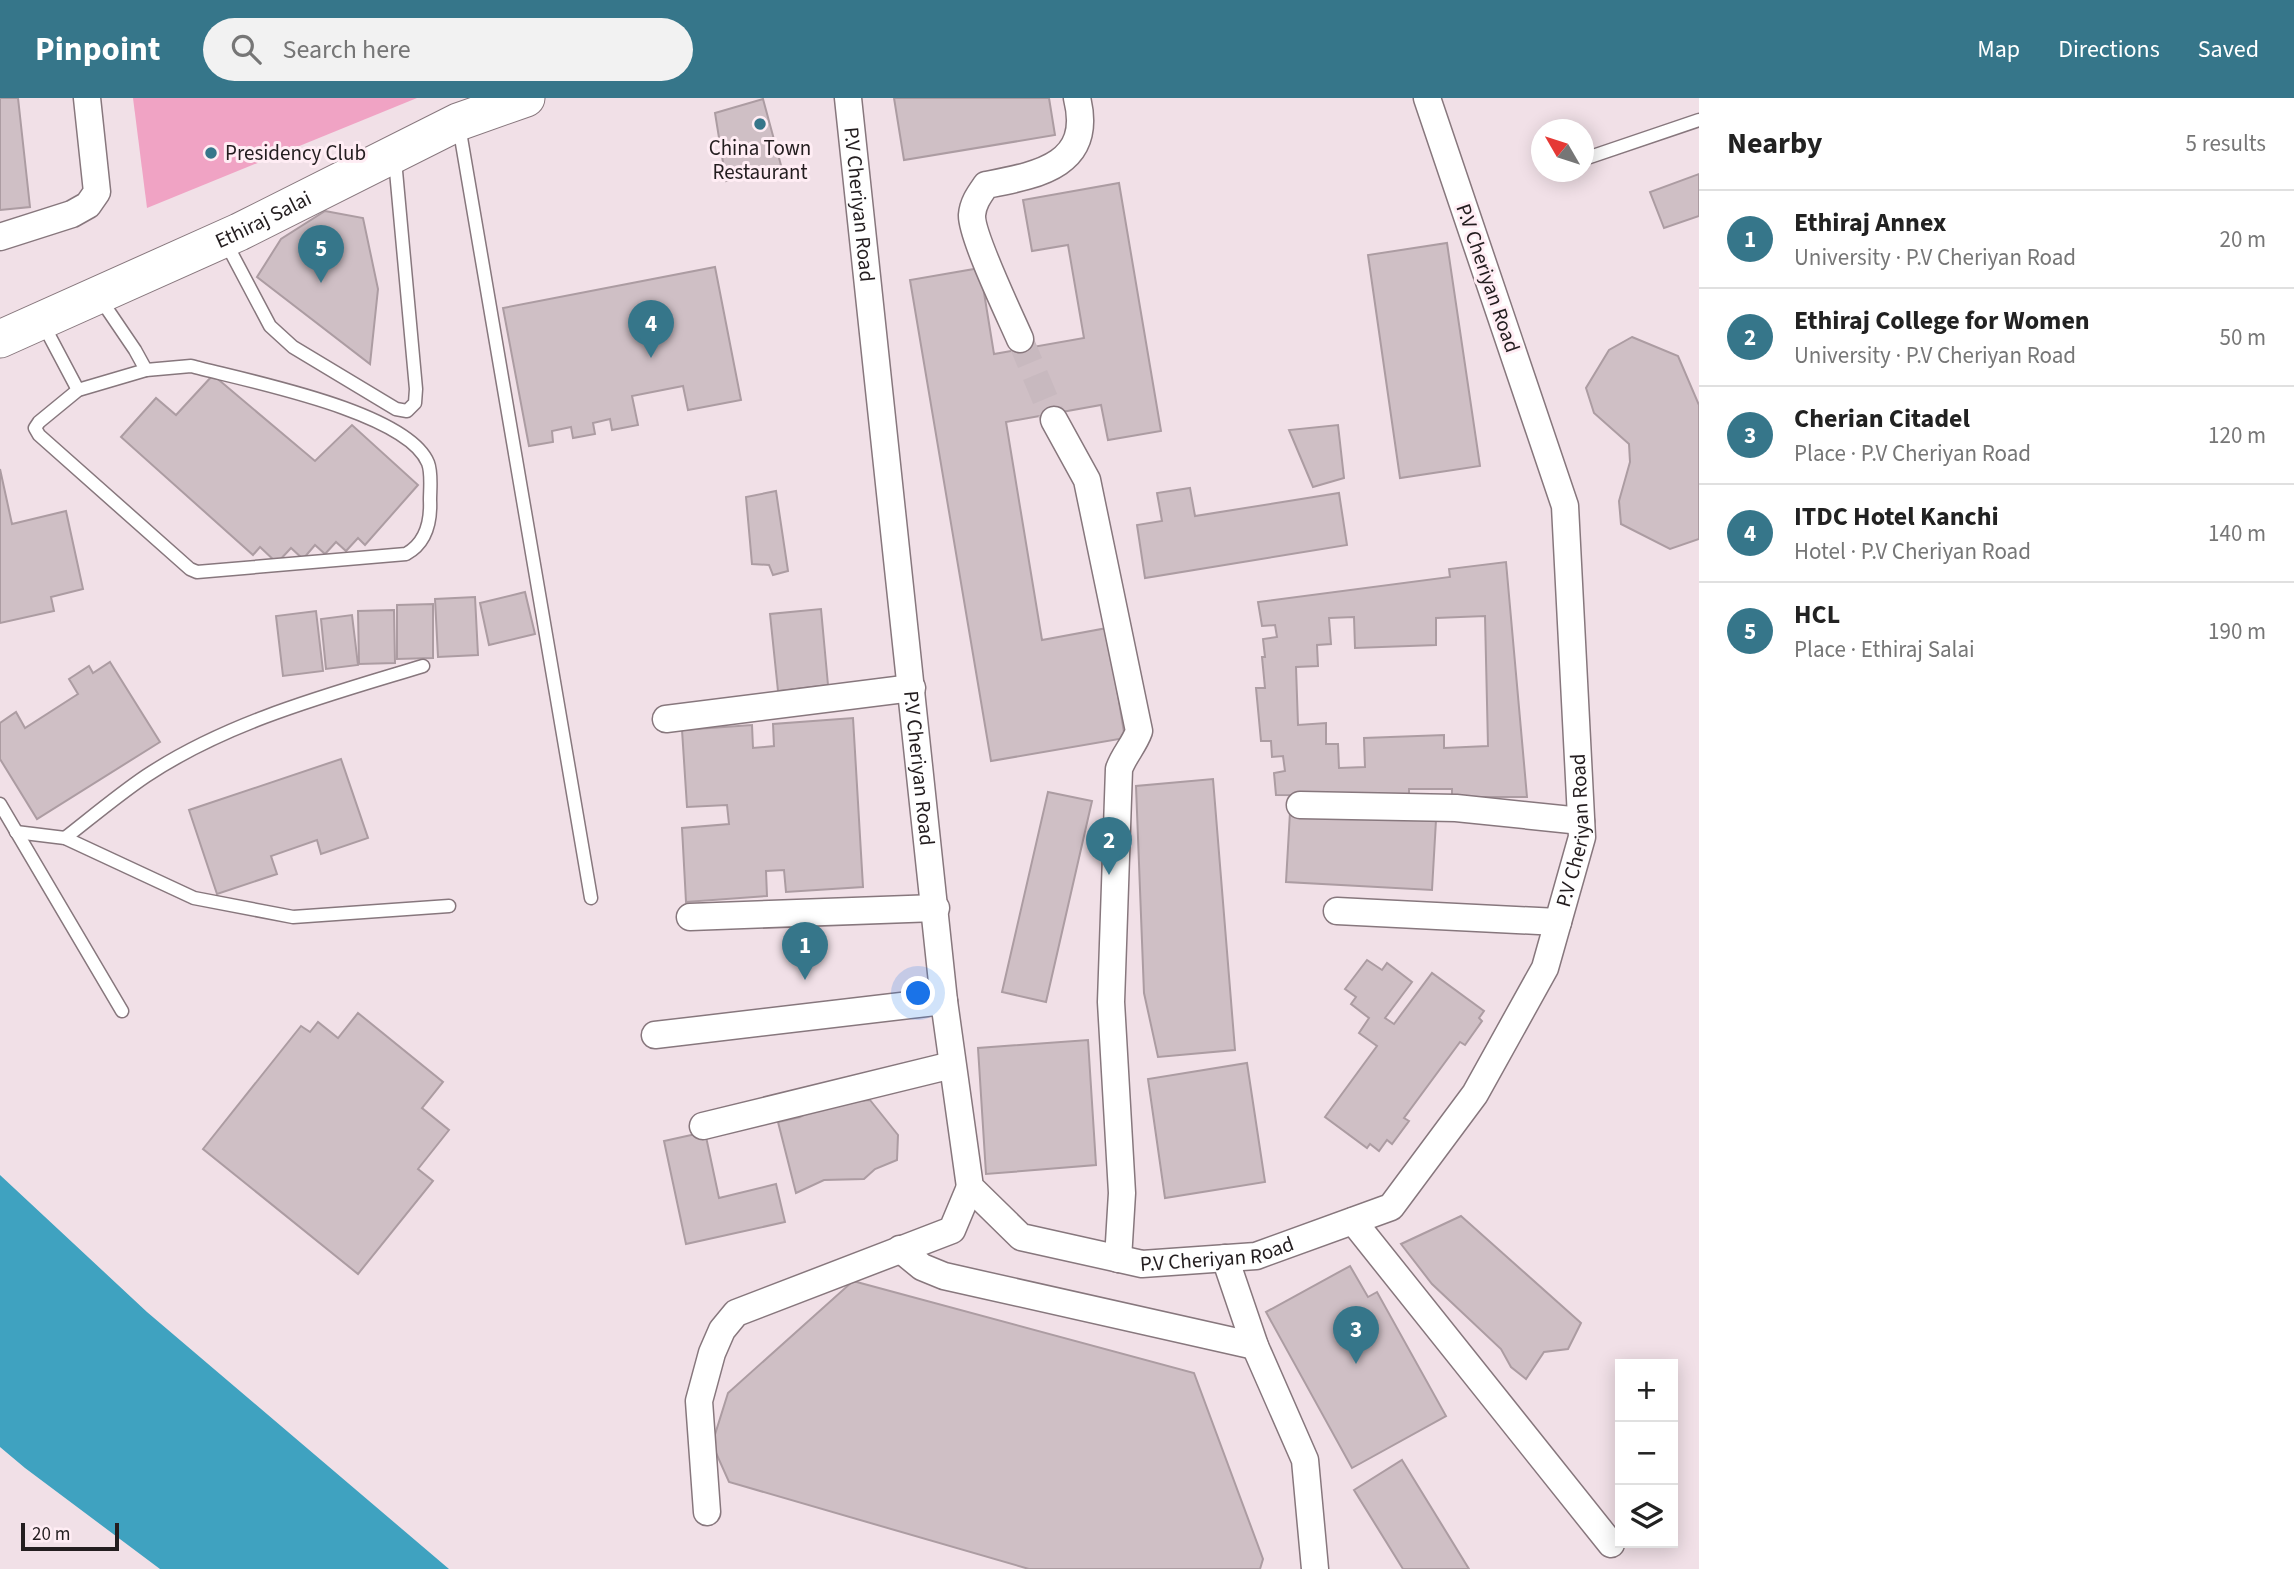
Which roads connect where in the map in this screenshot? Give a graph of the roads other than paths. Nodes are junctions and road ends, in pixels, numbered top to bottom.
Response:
1 (87, 98) edge
2 (526, 98) edge
3 (848, 98) edge
4 (1077, 98) edge
5 (1427, 98) edge
6 (1699, 120) edge
7 (458, 122) junction
8 (394, 154) junction
9 (1594, 156) edge
10 (0, 237) edge
11 (223, 237) junction
12 (98, 296) junction
13 (42, 321) junction
14 (0, 338) edge
15 (1020, 339) tunnel mouth
16 (146, 370) junction
17 (78, 390) junction
18 (1054, 420) tunnel mouth
19 (422, 666) dead end
20 (912, 688) junction
21 (666, 719) dead end
22 (0, 804) edge
23 (1300, 805) dead end
24 (1581, 821) junction
25 (16, 832) junction
26 (65, 838) junction
27 (591, 898) dead end
28 (449, 906) dead end
29 (936, 908) junction
30 (1337, 911) dead end
31 (690, 917) dead end
32 (1558, 922) junction
33 (944, 1001) junction
34 (122, 1011) dead end
35 (655, 1035) dead end
36 (951, 1065) junction
37 (704, 1126) dead end
38 (970, 1187) junction
39 (1353, 1221) junction
40 (900, 1250) junction
41 (1225, 1258) junction
42 (1118, 1259) junction
43 (1255, 1346) junction
44 (706, 1513) dead end
45 (1611, 1544) dead end
46 (1315, 1569) edge

1 - 10 street
2 - 7 main road, Ethiraj Salai
3 - 20 street, P.V Cheriyan Road
4 - 15 street
5 - 24 street, P.V Cheriyan Road
6 - 9 lane
7 - 8 main road, Ethiraj Salai
7 - 27 lane
8 - 11 main road, Ethiraj Salai
8 - 11 lane
11 - 12 main road, Ethiraj Salai
12 - 13 main road, Ethiraj Salai
12 - 16 lane
13 - 14 main road, Ethiraj Salai
13 - 17 lane
16 - 17 lane
16 - 17 lane
18 - 42 street
19 - 26 lane
20 - 21 street
20 - 29 street, P.V Cheriyan Road
22 - 25 lane
23 - 24 street
24 - 32 street, P.V Cheriyan Road
25 - 26 lane
25 - 34 lane
26 - 28 lane
29 - 31 street
29 - 33 street, P.V Cheriyan Road
30 - 32 street
32 - 39 street, P.V Cheriyan Road
33 - 35 street
33 - 36 street, P.V Cheriyan Road
36 - 37 street
36 - 38 street, P.V Cheriyan Road
38 - 40 street
38 - 42 street, P.V Cheriyan Road
39 - 41 street, P.V Cheriyan Road
39 - 45 street
40 - 43 street
40 - 44 street
41 - 42 street, P.V Cheriyan Road
41 - 43 street
43 - 46 street

